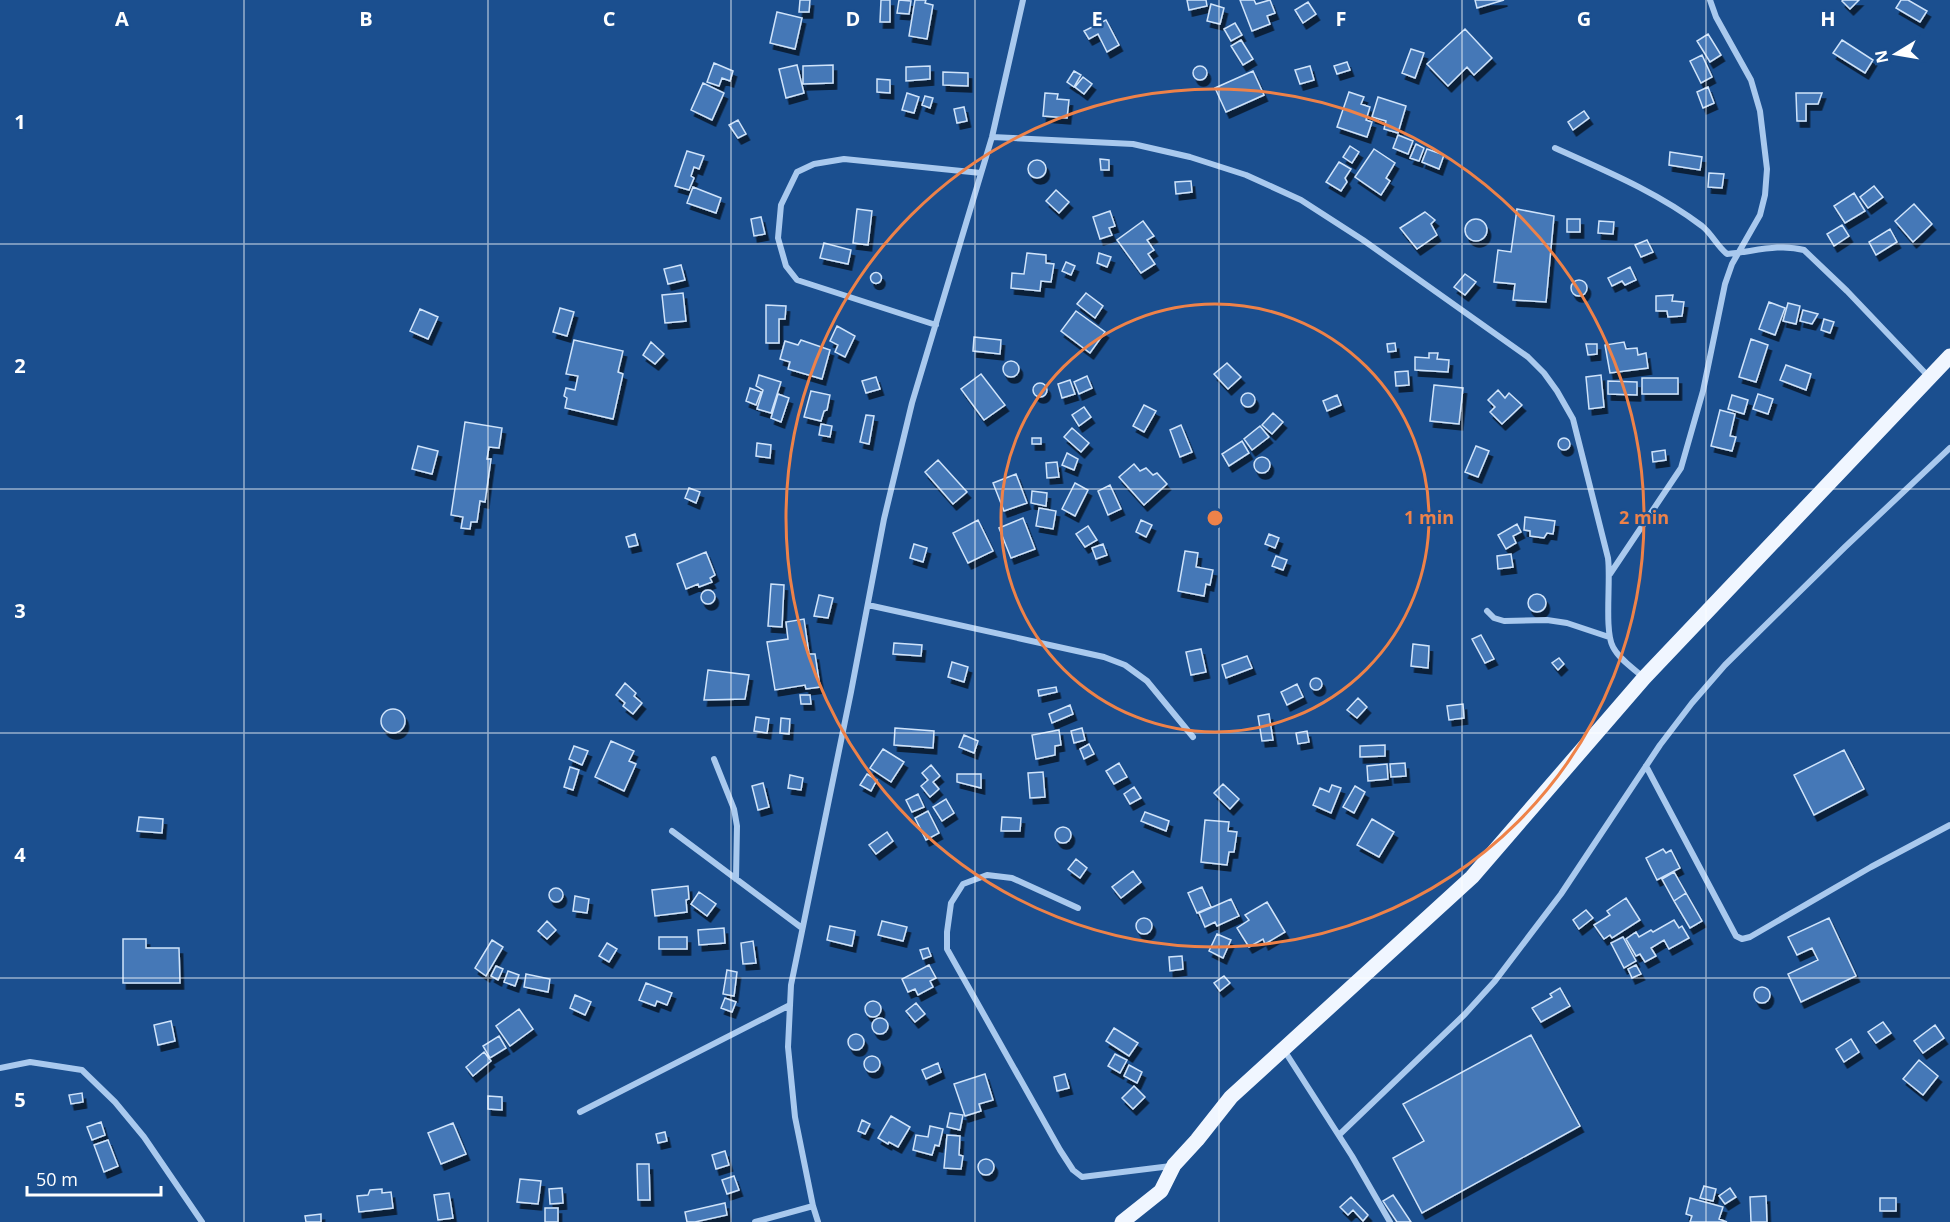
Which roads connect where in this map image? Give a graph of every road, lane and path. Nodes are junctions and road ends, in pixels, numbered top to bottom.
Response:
1 (1023, 0) edge
2 (1710, 0) edge
3 (992, 137) junction
4 (1555, 148) dead end
5 (981, 173) junction
6 (1738, 253) junction
7 (936, 325) junction
8 (1950, 356) edge
9 (1929, 377) junction
10 (1950, 448) edge
11 (1610, 574) junction
12 (868, 605) junction
13 (1487, 610) dead end
14 (1609, 637) junction
15 (1644, 678) junction
16 (1193, 737) dead end
17 (714, 759) dead end
18 (1646, 766) junction
19 (1950, 825) edge
20 (672, 831) dead end
21 (736, 879) junction
22 (1078, 908) dead end
23 (802, 928) junction
24 (790, 1005) junction
25 (1284, 1049) junction
26 (0, 1068) edge
27 (580, 1112) dead end
28 (1339, 1135) junction
29 (1174, 1165) junction
30 (813, 1206) junction
31 (202, 1222) edge
32 (755, 1222) edge
33 (818, 1222) edge
34 (1122, 1222) edge
35 (1390, 1222) edge

1 - 3 street
2 - 6 street
3 - 5 street
3 - 11 street
4 - 6 street
5 - 7 street
5 - 7 street
6 - 9 street
6 - 11 street
7 - 12 street
8 - 9 main road
9 - 15 main road
10 - 18 street
11 - 14 street
12 - 16 street
12 - 23 street
13 - 14 street
14 - 15 street
15 - 25 main road
17 - 21 street
18 - 19 street
18 - 28 street
20 - 21 street
21 - 23 street
22 - 29 street
23 - 24 street
24 - 27 street
24 - 30 street
25 - 28 street
25 - 29 main road
26 - 31 street
28 - 35 street
29 - 34 main road
30 - 32 street
30 - 33 street

